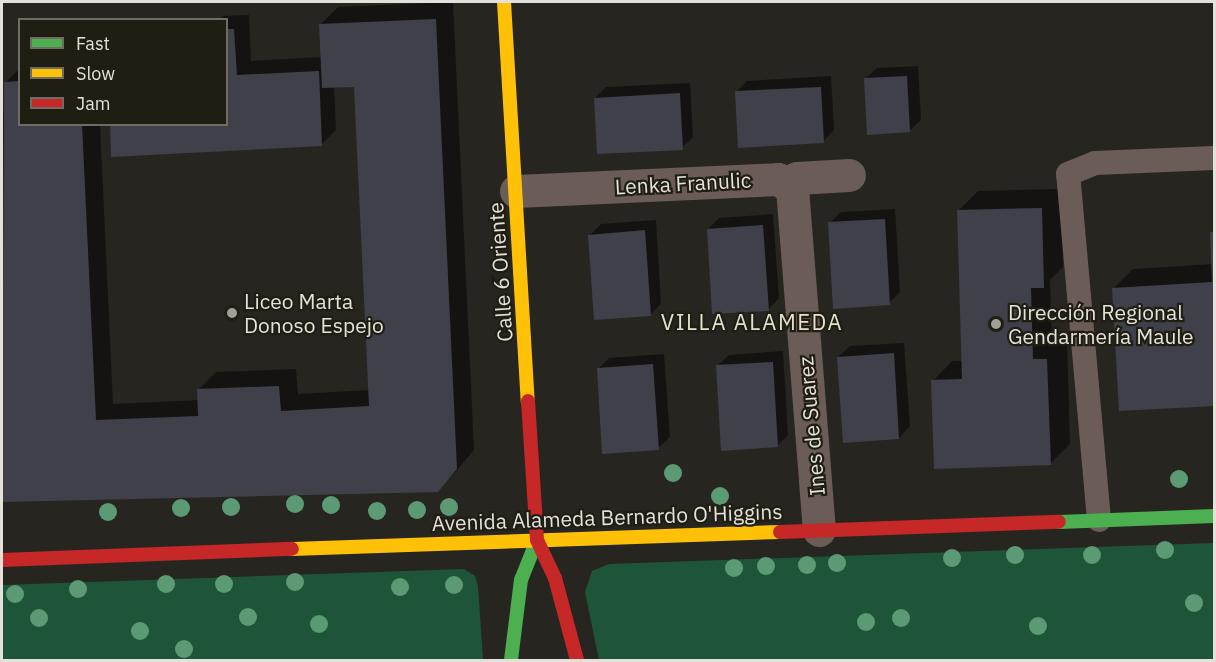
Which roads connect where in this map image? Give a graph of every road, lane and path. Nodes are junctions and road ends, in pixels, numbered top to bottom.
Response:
1 (504, 2) edge
2 (1215, 158) edge
3 (849, 175) dead end
4 (785, 183) junction
5 (516, 191) junction
6 (1215, 516) edge
7 (1099, 520) junction
8 (819, 530) junction
9 (537, 540) junction
10 (2, 560) edge
11 (511, 660) edge
12 (577, 660) edge

1 - 5 main road, Calle 6 Oriente
2 - 7 lane
3 - 4 street, Lenka Franulic
4 - 5 street, Lenka Franulic
4 - 8 street, Ines de Suarez
5 - 9 main road, Calle 6 Oriente
6 - 7 main road, Avenida Alameda Bernardo O'Higgins
7 - 8 main road, Avenida Alameda Bernardo O'Higgins
8 - 9 main road, Avenida Alameda Bernardo O'Higgins
9 - 10 main road, Avenida Alameda Bernardo O'Higgins
9 - 11 main road, Calle 6 Oriente
9 - 12 main road, Calle 6 Oriente

